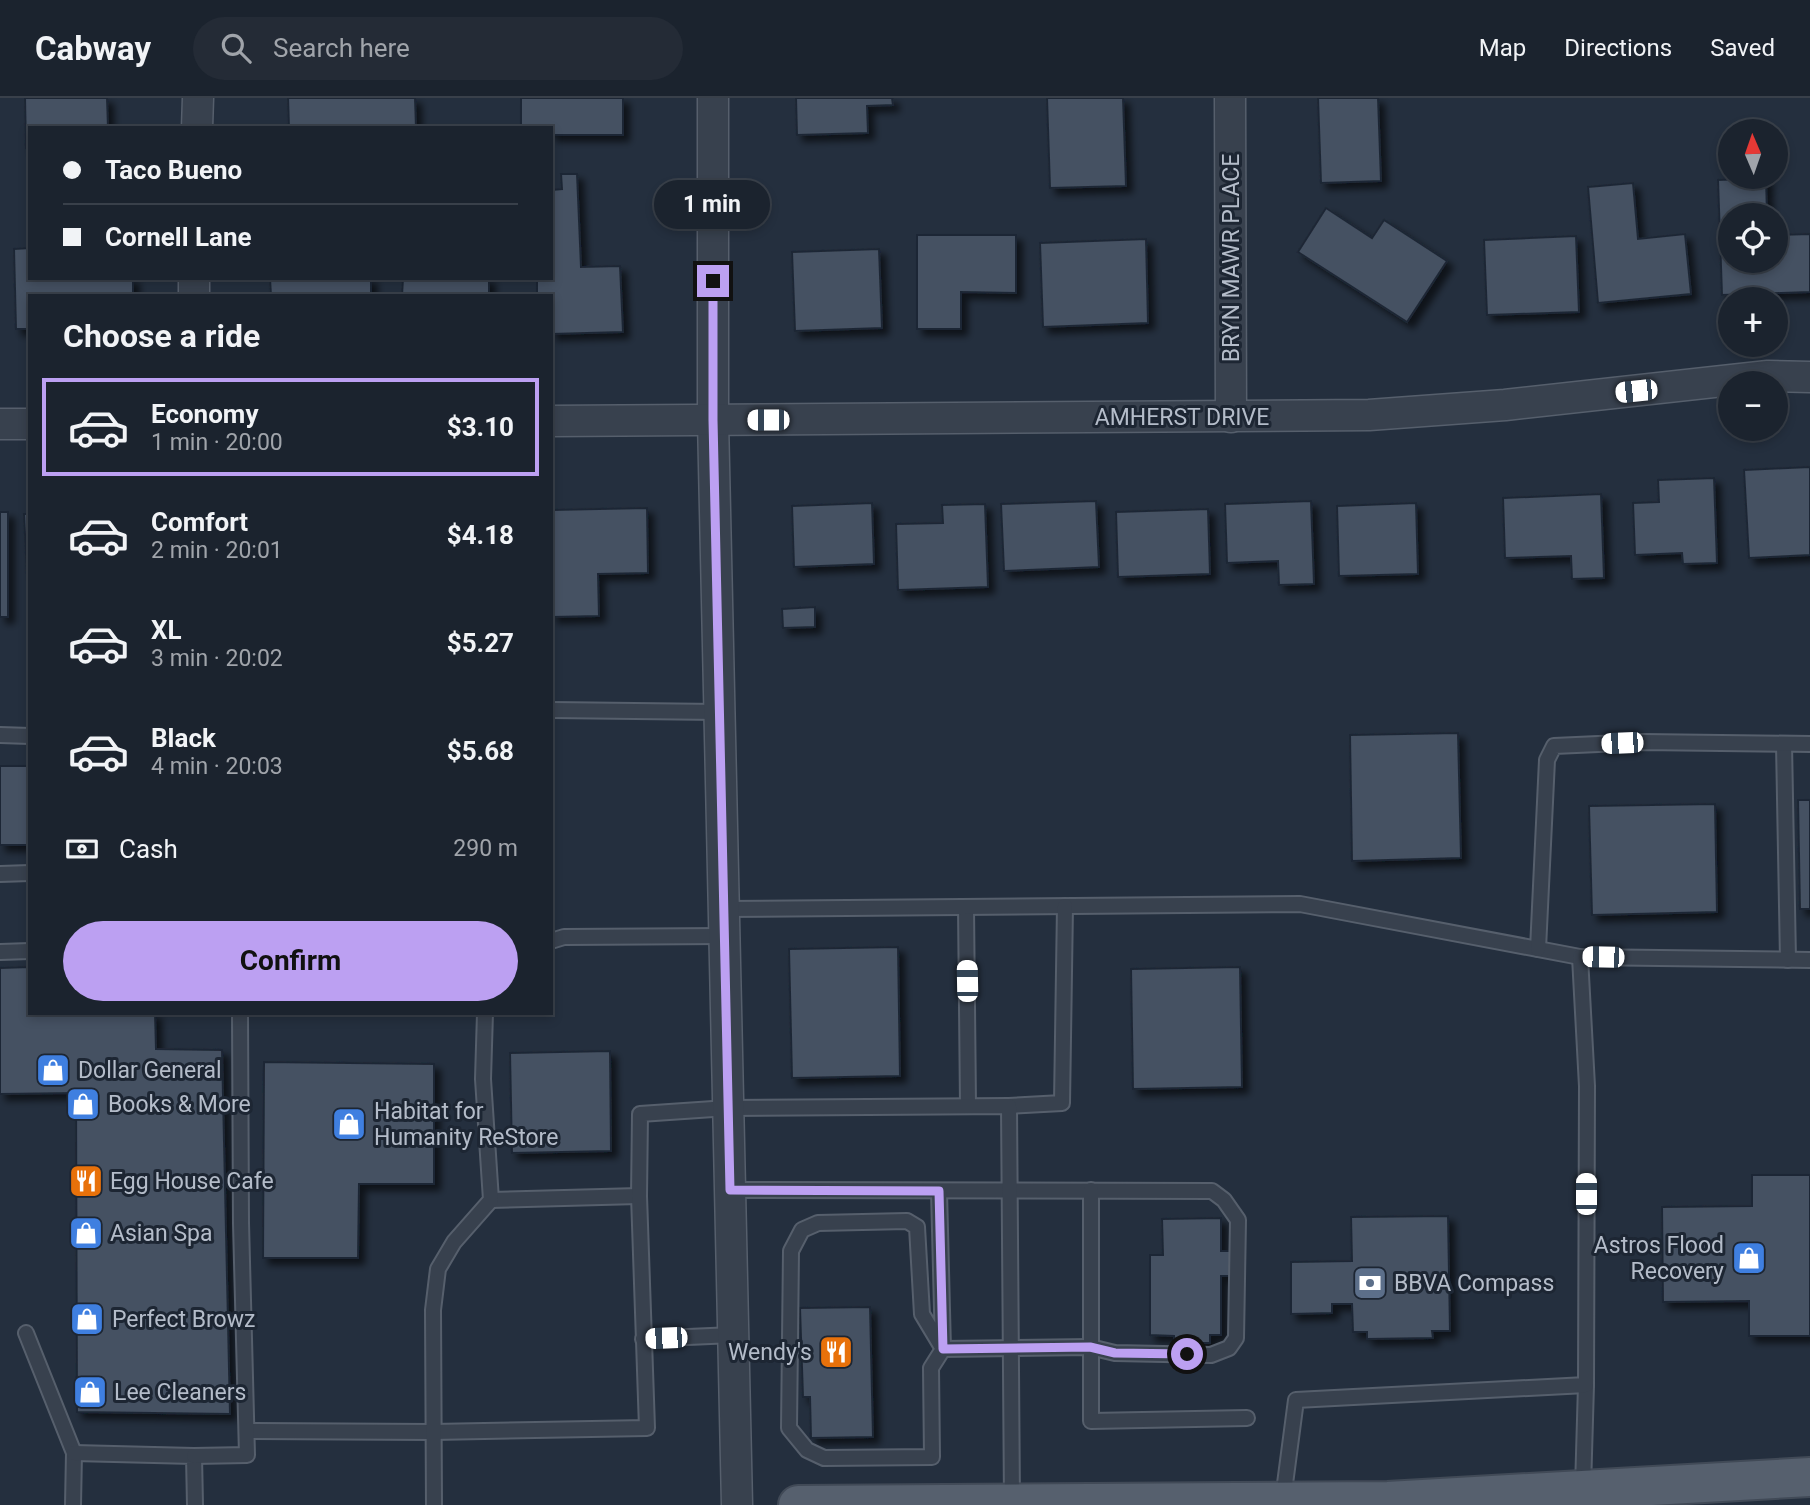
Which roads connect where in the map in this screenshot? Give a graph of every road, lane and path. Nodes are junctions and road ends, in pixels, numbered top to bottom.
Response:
1 (198, 98) edge
2 (713, 98) edge
3 (1230, 98) edge
4 (197, 126) edge
5 (1810, 377) edge
6 (1231, 417) junction
7 (713, 420) junction
8 (553, 421) edge
9 (0, 424) edge
10 (28, 424) edge
11 (553, 710) edge
12 (719, 712) junction
13 (0, 735) edge
14 (28, 736) edge
15 (1784, 744) junction
16 (1810, 744) edge
17 (28, 873) edge
18 (0, 874) edge
19 (1065, 906) junction
20 (966, 907) junction
21 (724, 923) junction
22 (553, 940) edge
23 (1538, 949) junction
24 (28, 951) edge
25 (0, 952) edge
26 (1580, 957) junction
27 (1788, 960) junction
28 (1810, 960) edge
29 (240, 1015) edge
30 (485, 1015) edge
31 (968, 1105) junction
32 (1009, 1106) junction
33 (728, 1108) junction
34 (730, 1190) junction
35 (1091, 1190) junction
36 (939, 1191) junction
37 (1010, 1191) junction
38 (639, 1196) junction
39 (491, 1200) junction
40 (26, 1333) dead end
41 (733, 1335) junction
42 (643, 1339) junction
43 (1090, 1347) junction
44 (1011, 1348) junction
45 (943, 1349) junction
46 (1586, 1385) junction
47 (1247, 1418) dead end
48 (247, 1432) junction
49 (433, 1432) junction
50 (74, 1452) junction
51 (194, 1456) junction
52 (1810, 1477) edge
53 (1583, 1490) junction
54 (1283, 1501) junction
55 (1012, 1504) edge
56 (73, 1505) edge
57 (195, 1505) edge
58 (434, 1505) edge
59 (737, 1505) edge
60 (798, 1505) edge

1 - 4 street
2 - 7 street
3 - 6 street, BRYN MAWR PLACE
5 - 6 street, AMHERST DRIVE
6 - 7 street, AMHERST DRIVE
7 - 8 street, AMHERST DRIVE
7 - 12 street
9 - 10 street
11 - 12 lane
12 - 21 street
13 - 14 lane
15 - 16 lane
15 - 23 lane
15 - 27 lane
17 - 18 lane
19 - 20 lane
19 - 23 lane
19 - 32 lane
20 - 21 lane
20 - 31 lane
21 - 22 lane
21 - 33 street
23 - 26 lane
24 - 25 lane
26 - 27 lane
26 - 46 lane
27 - 28 lane
29 - 48 lane
30 - 39 lane
31 - 32 lane
31 - 33 lane
32 - 37 lane
33 - 34 street
33 - 38 lane
34 - 36 lane
34 - 41 street
35 - 37 lane
35 - 43 lane
35 - 43 lane
36 - 37 lane
36 - 45 lane
37 - 44 lane
38 - 39 lane
38 - 42 lane
39 - 49 lane
40 - 50 lane
41 - 42 lane
41 - 59 street
42 - 49 lane
43 - 44 lane
43 - 47 lane
44 - 45 lane
44 - 55 lane
45 - 45 lane
46 - 53 lane
46 - 54 lane
48 - 49 lane
48 - 51 lane
49 - 58 lane
50 - 51 lane
50 - 56 lane
51 - 57 lane
52 - 53 main road
53 - 54 main road
54 - 55 main road
55 - 60 main road

